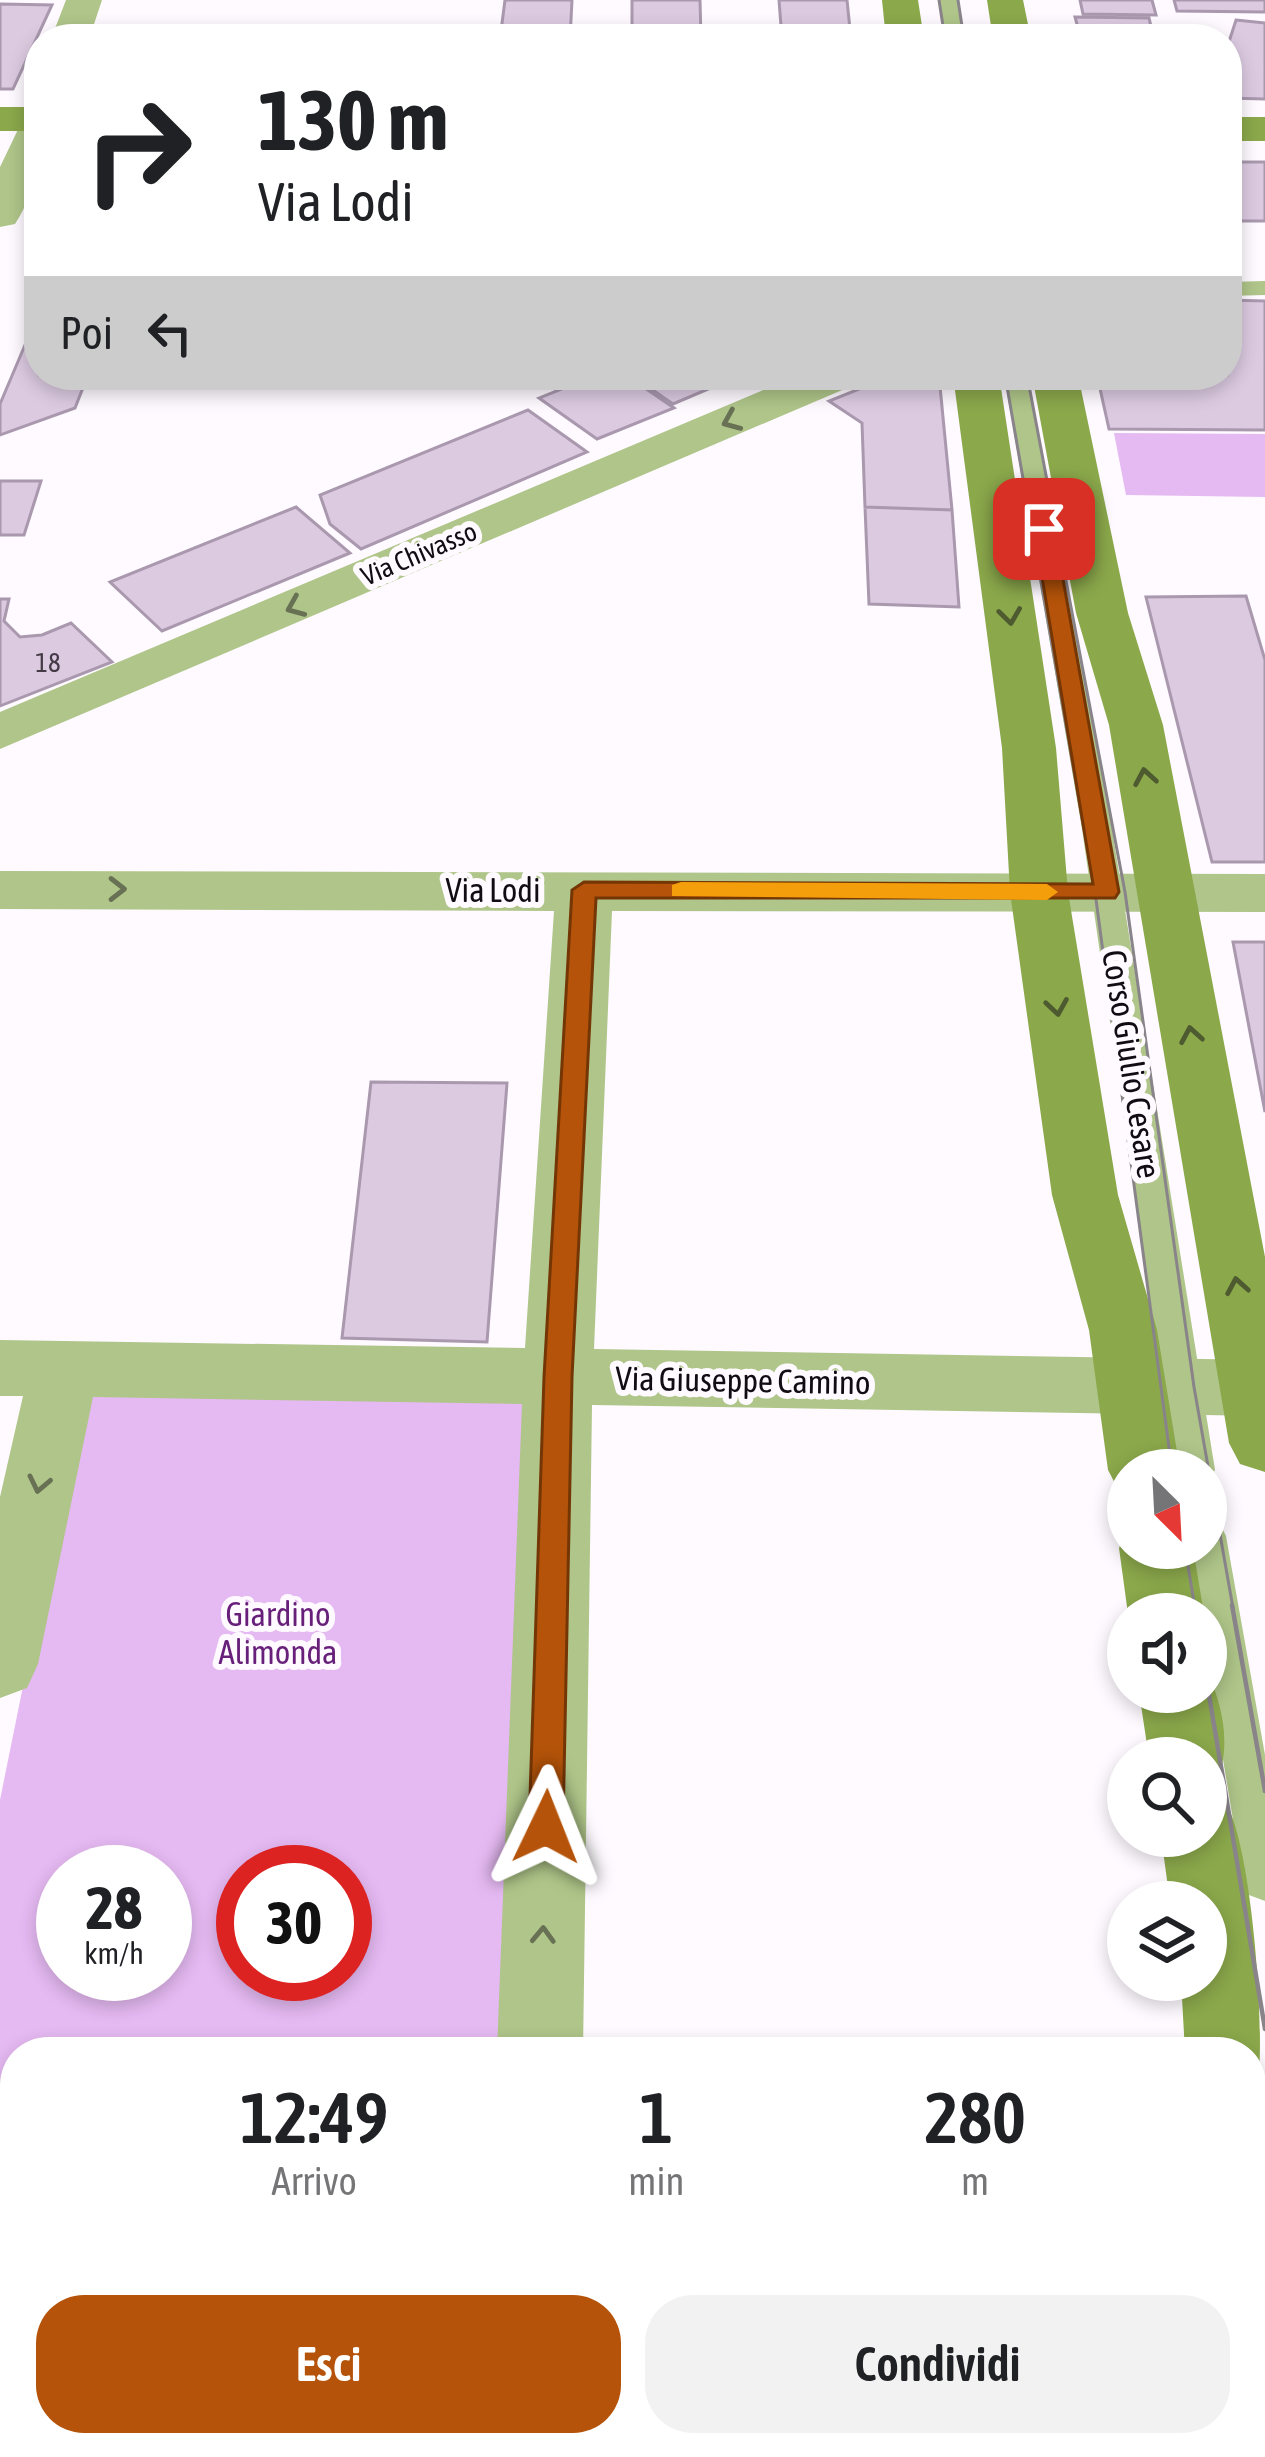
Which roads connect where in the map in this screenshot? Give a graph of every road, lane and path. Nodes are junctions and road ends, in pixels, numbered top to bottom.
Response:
1 (24, 157) edge
2 (0, 215) edge
3 (803, 390) edge
4 (978, 390) edge
5 (1019, 390) edge
6 (1058, 390) edge
7 (0, 732) edge
8 (3, 886) edge
9 (584, 890) junction
10 (1039, 892) junction
11 (1134, 892) junction
12 (1265, 893) edge
13 (32, 1369) edge
14 (558, 1377) junction
15 (1216, 1397) edge
16 (1165, 1449) edge
17 (1201, 1449) edge
18 (1212, 1569) edge
19 (0, 1664) edge
20 (1204, 1857) edge
21 (1265, 1880) edge
22 (540, 2037) edge
23 (1228, 2037) edge

1 - 2 street
3 -> 7 street, Via Chivasso
4 -> 10 street, Corso Giulio Cesare
5 - 11 lane, Corso Giulio Cesare
11 -> 6 street, Corso Giulio Cesare
8 -> 9 street, Via Lodi
9 - 10 street, Via Lodi
9 - 14 street
10 - 11 street, Via Lodi
10 -> 15 street, Corso Giulio Cesare
11 - 12 street, Via Lodi
11 - 15 street, Corso Giulio Cesare
13 - 14 street, Via Giuseppe Camino
13 -> 19 street
14 - 15 street, Via Giuseppe Camino
22 -> 14 street
15 - 16 street, Corso Giulio Cesare
15 - 17 lane, Corso Giulio Cesare
18 - 21 lane
20 - 23 street

